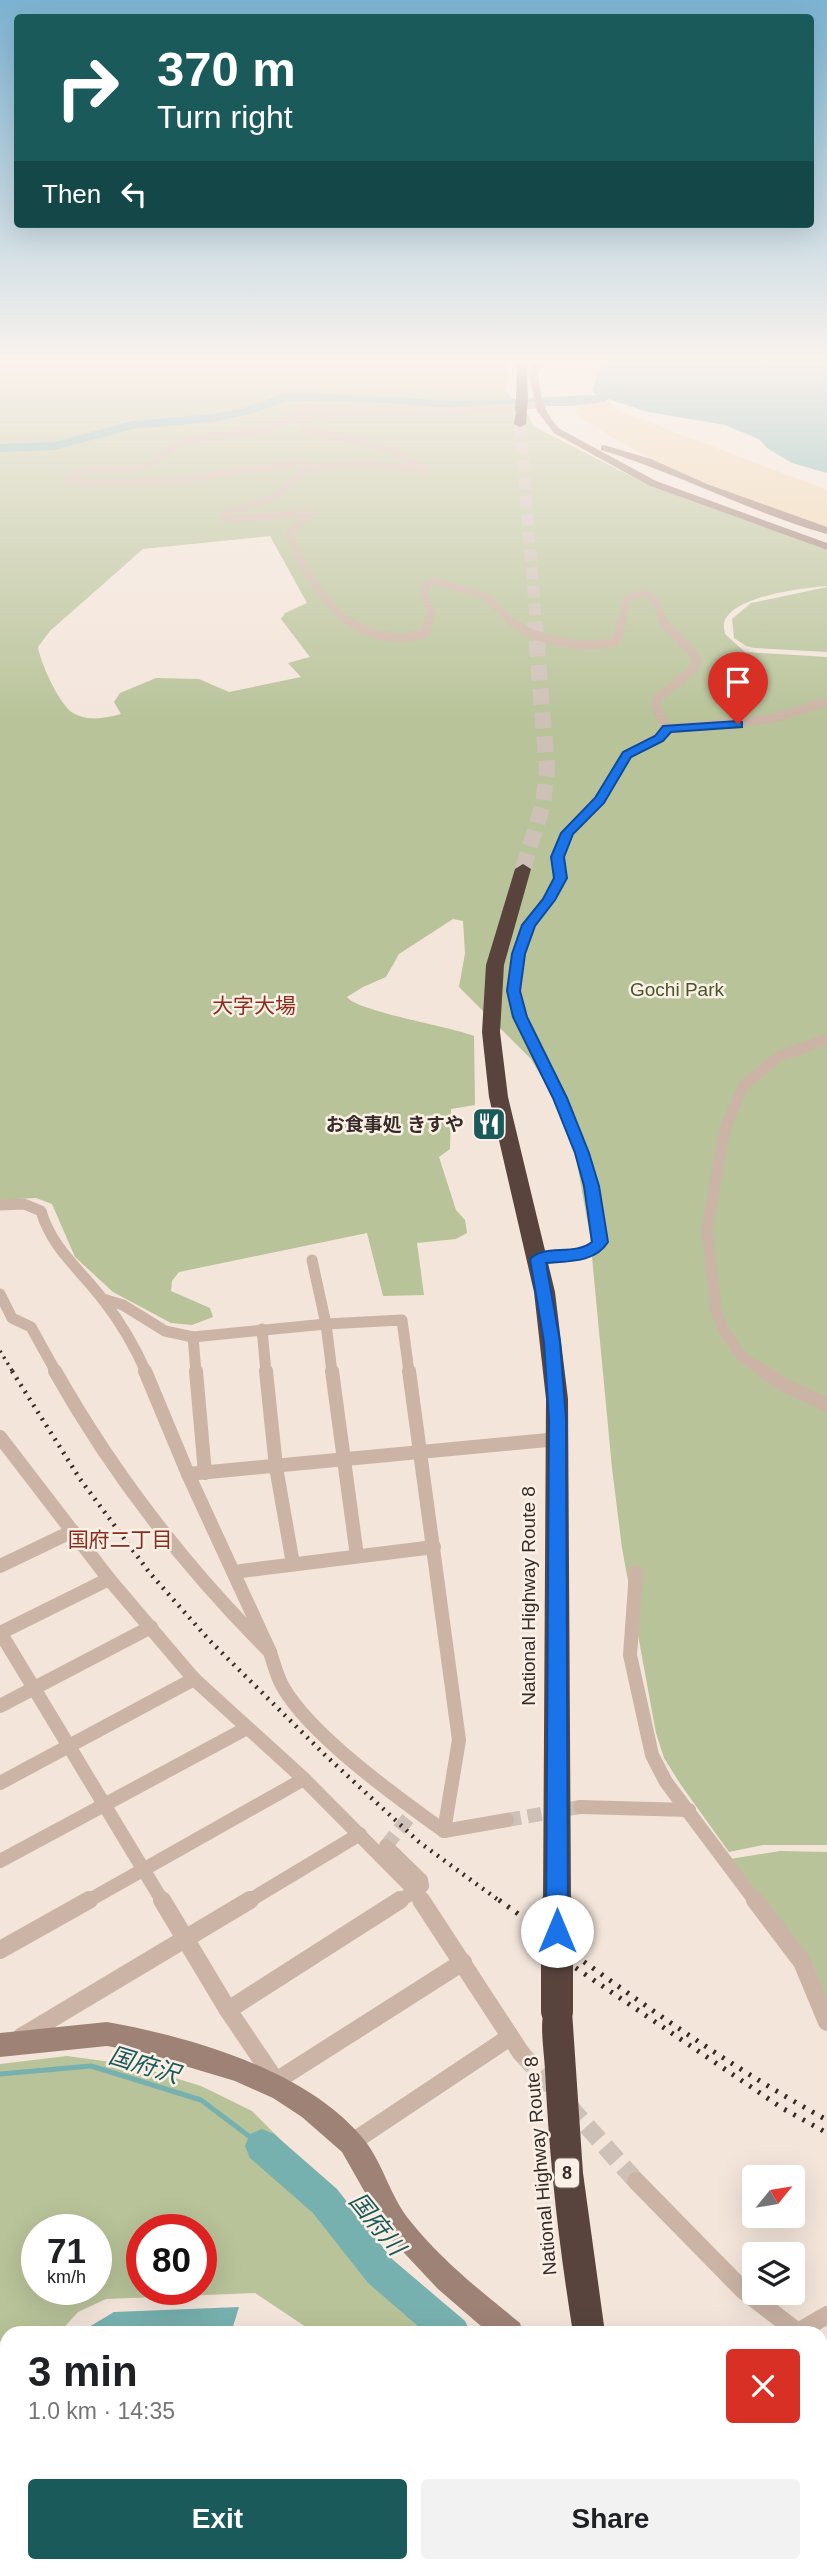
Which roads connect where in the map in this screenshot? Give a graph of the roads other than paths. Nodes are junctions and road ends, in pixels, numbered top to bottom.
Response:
1 (289, 483) edge
2 (656, 483) edge
3 (696, 483) edge
4 (827, 531) edge
5 (827, 547) edge
6 (827, 702) edge
7 (667, 729) junction
8 (523, 869) tunnel mouth
9 (827, 1039) edge
10 (0, 1205) edge
11 (538, 1259) junction
12 (312, 1261) dead end
13 (0, 1294) edge
14 (103, 1299) junction
15 (326, 1324) junction
16 (262, 1329) junction
17 (193, 1337) junction
18 (827, 1405) edge
19 (0, 1437) edge
20 (558, 1439) junction
21 (418, 1451) junction
22 (342, 1459) junction
23 (276, 1467) junction
24 (205, 1473) junction
25 (188, 1474) junction
26 (73, 1531) junction
27 (434, 1547) junction
28 (357, 1556) junction
29 (293, 1564) junction
30 (0, 1566) edge
31 (241, 1571) dead end
32 (636, 1572) dead end
33 (109, 1578) junction
34 (151, 1627) junction
35 (0, 1633) edge
36 (270, 1652) junction
37 (194, 1679) junction
38 (34, 1688) junction
39 (0, 1706) edge
40 (247, 1728) junction
41 (69, 1746) junction
42 (304, 1779) junction
43 (0, 1783) edge
44 (104, 1805) junction
45 (580, 1807) tunnel mouth
46 (689, 1810) junction
47 (507, 1820) tunnel mouth
48 (444, 1831) junction
49 (360, 1834) junction
50 (386, 1846) dead end
51 (0, 1861) edge
52 (144, 1869) junction
53 (416, 1892) junction
54 (185, 1938) junction
55 (0, 1950) edge
56 (463, 1962) junction
57 (228, 2010) junction
58 (827, 2022) edge
59 (510, 2037) junction
60 (6, 2044) edge
61 (521, 2053) tunnel mouth
62 (279, 2085) junction
63 (351, 2143) junction
64 (636, 2181) tunnel mouth
65 (827, 2315) edge
66 (502, 2326) edge
67 (588, 2326) edge
68 (790, 2326) edge
69 (808, 2326) edge

1 - 7 street
2 - 5 main road
3 - 4 main road
6 - 7 street
7 - 11 street
8 - 11 highway, National Highway Route 8 / 8
9 - 18 street
10 - 14 street
11 - 20 highway, National Highway Route 8 / 8
12 - 15 street
13 - 36 street
14 - 17 street
14 - 25 street
15 - 16 street
15 - 21 street
15 - 22 street
16 - 17 street
16 - 23 street
17 - 24 street
19 - 26 street
20 - 21 street
20 - 67 highway, National Highway Route 8 / 8, bridge
21 - 22 street
21 - 27 street
22 - 23 street
22 - 28 street
23 - 24 street
23 - 29 street
24 - 25 street
25 - 36 street
26 - 30 street
26 - 33 street
27 - 28 street
27 - 48 street
28 - 29 street
29 - 31 street
32 - 46 street
33 - 34 street
33 - 35 street
34 - 37 street
34 - 38 street
35 - 38 street
36 - 48 street
37 - 40 street
37 - 41 street
38 - 39 street
38 - 41 street
40 - 42 street
40 - 44 street
41 - 43 street
41 - 44 street
42 - 49 street
42 - 52 street
44 - 51 street
44 - 52 street
45 - 46 street
46 - 58 street
47 - 48 street
49 - 53 street
49 - 54 street
50 - 53 street
52 - 54 street
52 - 55 street
53 - 56 street
53 - 57 street
54 - 57 street
54 - 60 street
56 - 59 street
56 - 62 street
57 - 62 street
59 - 61 street
59 - 63 street
60 - 62 main road
62 - 63 main road
63 - 66 main road
64 - 68 street
65 - 69 street

